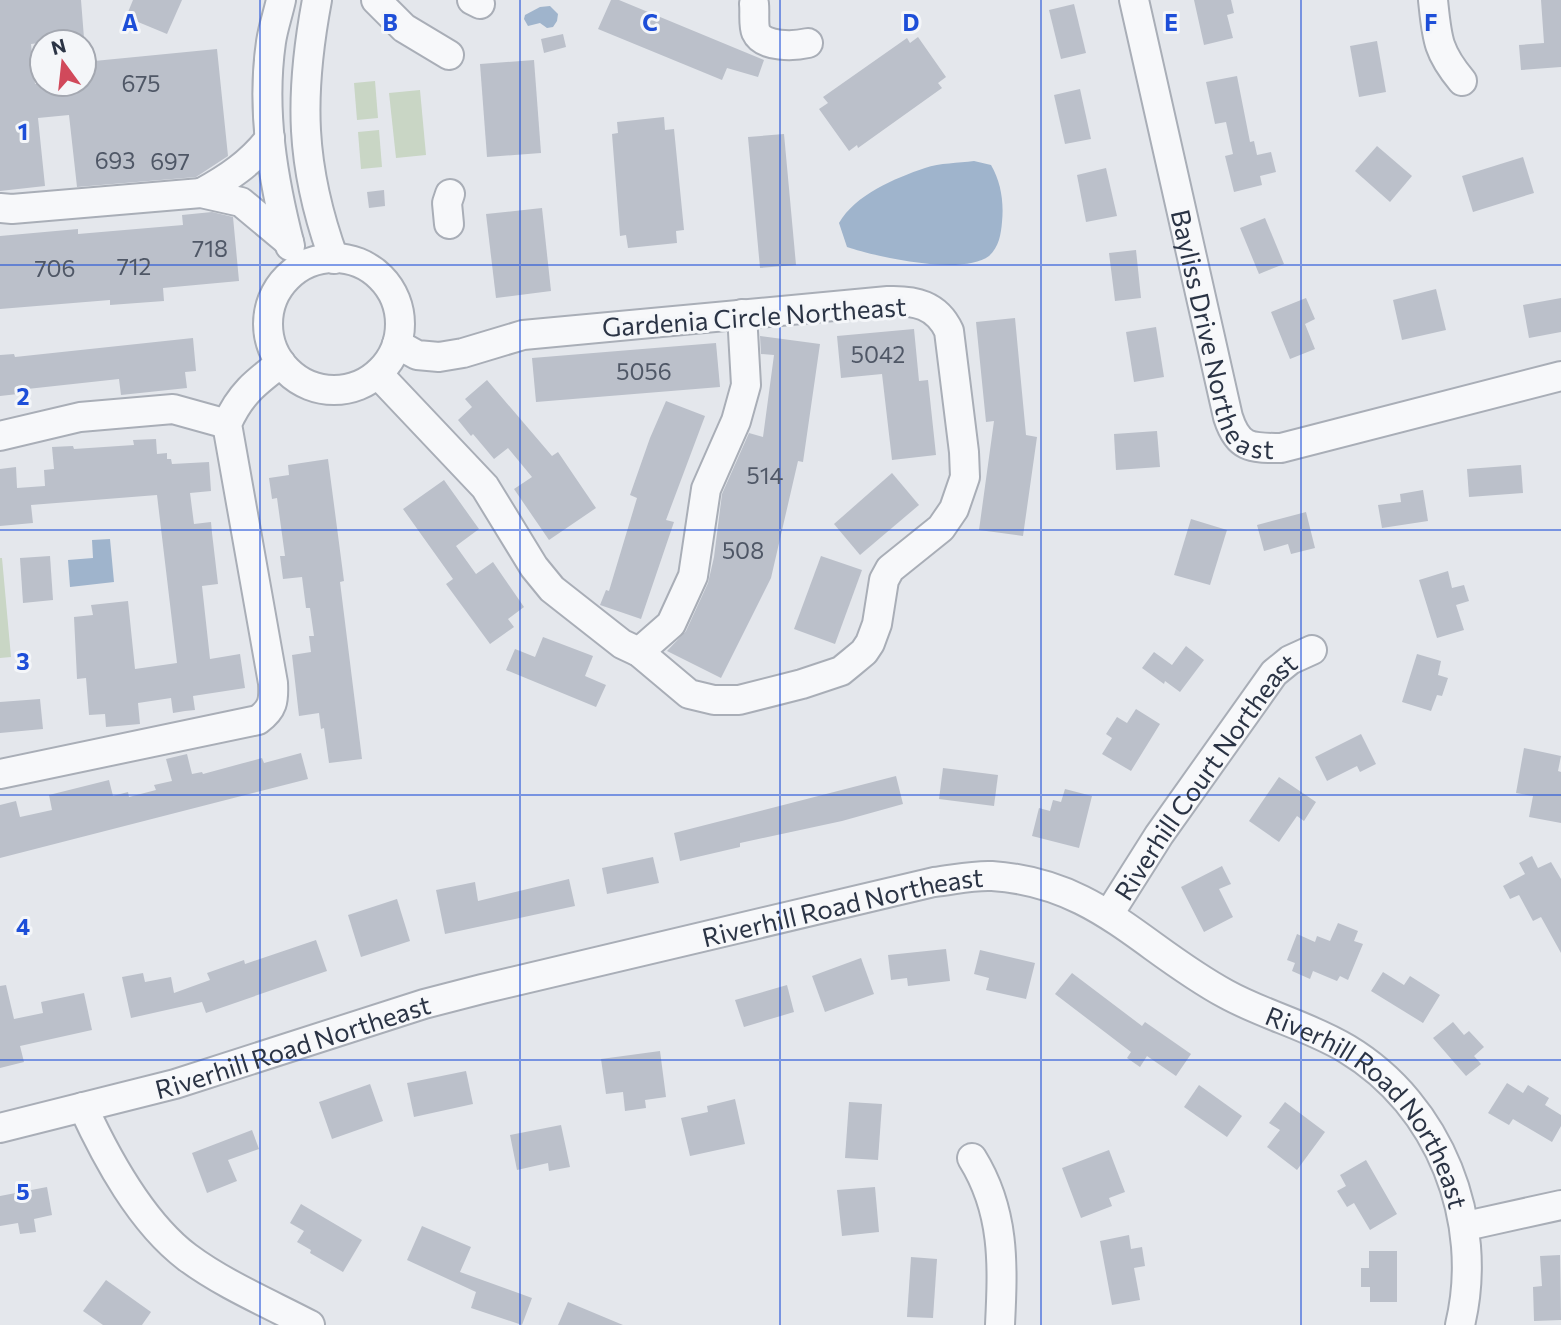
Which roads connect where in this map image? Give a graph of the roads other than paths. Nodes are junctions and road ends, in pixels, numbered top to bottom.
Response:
1 (281, 0) edge
2 (317, 0) edge
3 (376, 0) edge
4 (1134, 0) edge
5 (1433, 0) edge
6 (754, 4) dead end
7 (808, 43) dead end
8 (449, 55) dead end
9 (1462, 81) dead end
10 (270, 138) junction
11 (201, 193) junction
12 (450, 194) dead end
13 (0, 208) edge
14 (449, 224) dead end
15 (289, 242) junction
16 (334, 258) junction
17 (297, 270) junction
18 (742, 314) junction
19 (397, 344) junction
20 (281, 363) junction
21 (378, 374) junction
22 (1561, 376) edge
23 (227, 424) junction
24 (0, 436) edge
25 (1312, 650) dead end
26 (639, 652) junction
27 (0, 774) edge
28 (1109, 914) junction
29 (83, 1107) junction
30 (0, 1128) edge
31 (972, 1158) dead end
32 (1561, 1205) edge
33 (1466, 1226) junction
34 (310, 1325) edge
35 (1000, 1325) edge
36 (1460, 1325) edge

1 - 10 street
2 - 16 street
3 - 8 street
4 - 22 street, Bayliss Drive Northeast
5 - 9 street
6 - 7 street
10 - 11 street
10 - 15 street
11 - 13 street
11 - 15 street
12 - 14 street
15 - 17 street
16 - 17 street
16 - 19 street
17 - 20 street
18 - 19 street, Gardenia Circle Northeast
18 - 26 street
18 - 26 street, Gardenia Circle Northeast
19 - 21 street
20 - 21 street
20 - 23 street
21 - 26 street, Gardenia Circle Northeast
23 - 24 street
23 - 27 street
25 - 28 street, Riverhill Court Northeast
28 - 29 street, Riverhill Road Northeast
28 - 33 street, Riverhill Road Northeast
29 - 30 street, Riverhill Road Northeast
29 - 34 street
31 - 35 street
32 - 33 street
33 - 36 street, Riverhill Road Northeast

